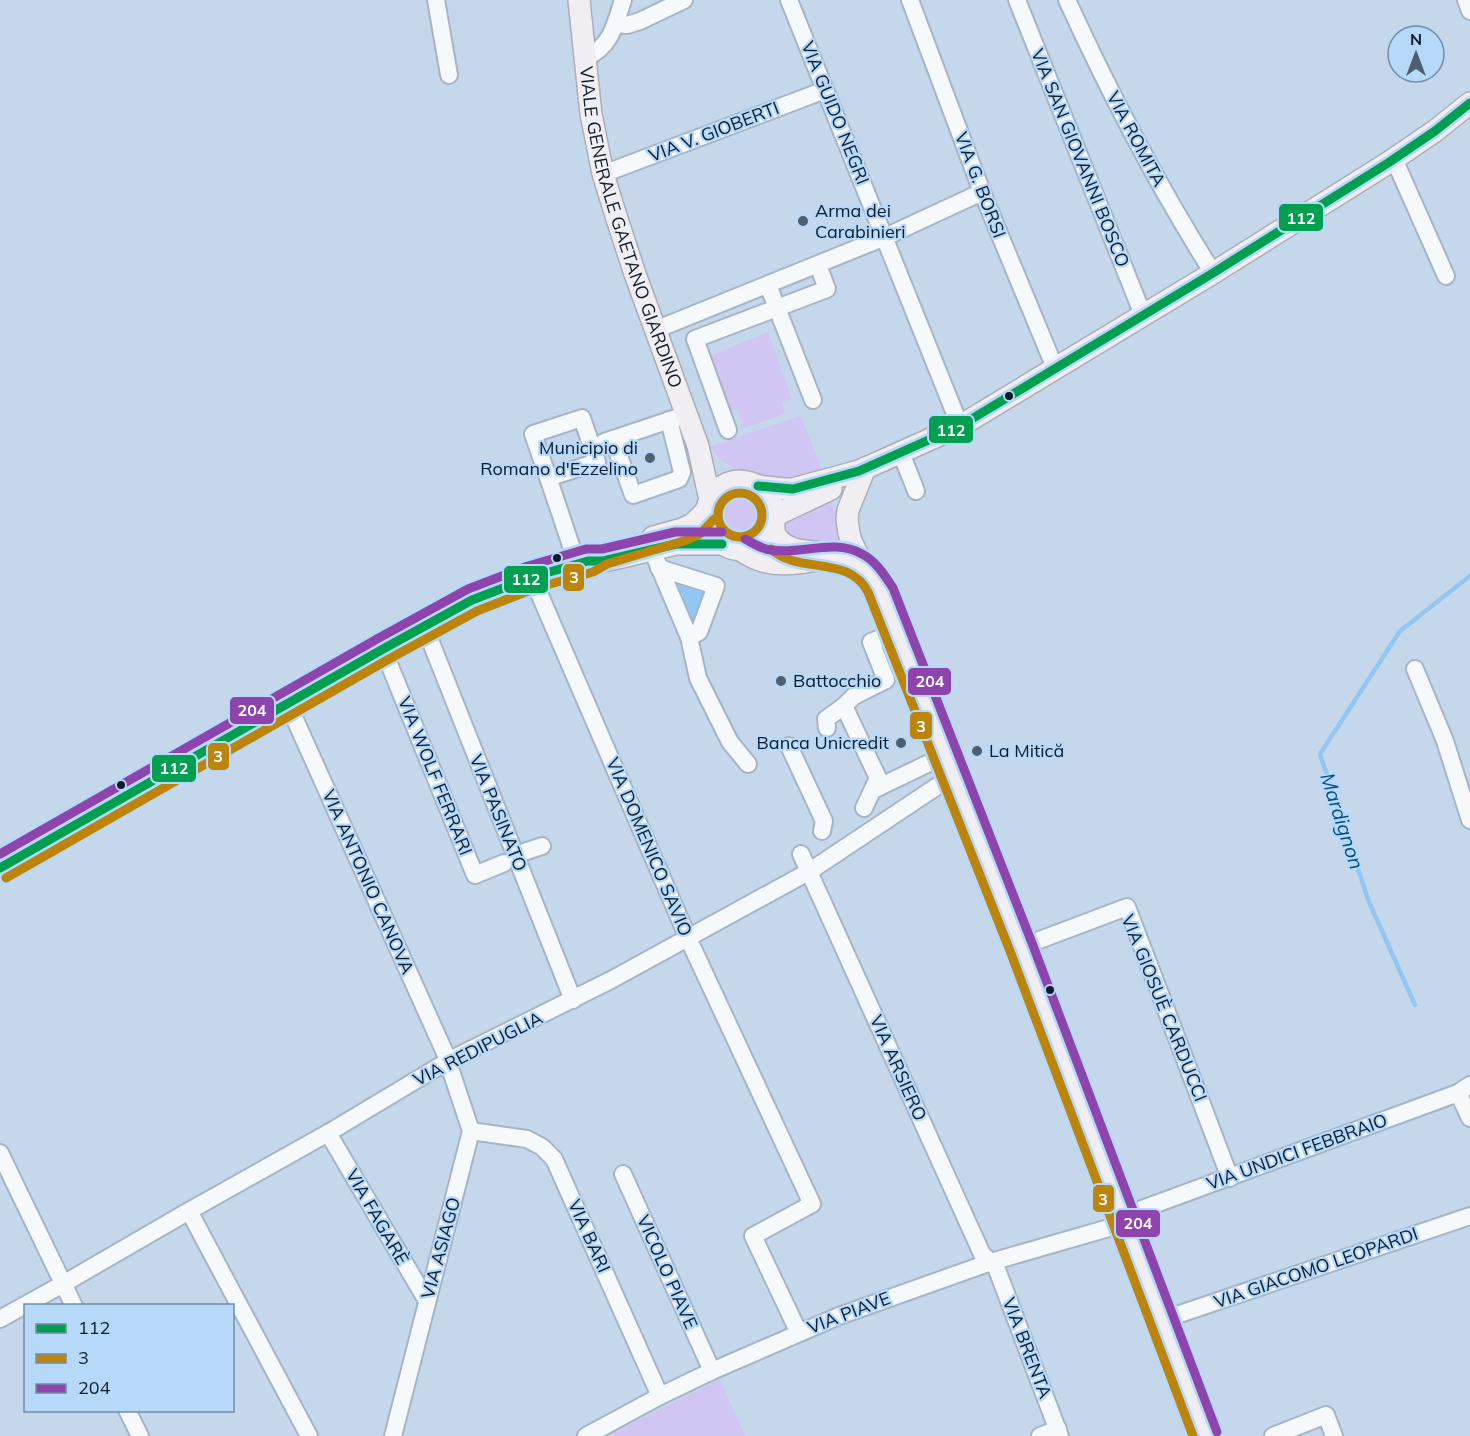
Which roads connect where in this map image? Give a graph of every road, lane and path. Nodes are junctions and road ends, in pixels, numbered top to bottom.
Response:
1 (436, 0) edge
2 (579, 0) edge
3 (623, 0) edge
4 (684, 0) edge
5 (789, 0) edge
6 (910, 0) edge
7 (1017, 0) edge
8 (1067, 0) edge
9 (1466, 0) edge
10 (1470, 11) edge
11 (615, 24) junction
12 (584, 49) junction
13 (449, 75) dead end
14 (825, 90) junction
15 (1470, 103) edge
16 (1394, 159) junction
17 (603, 174) junction
18 (982, 192) junction
19 (885, 237) junction
20 (818, 265) junction
21 (1213, 273) junction
22 (1446, 276) dead end
23 (768, 285) junction
24 (777, 308) junction
25 (1143, 315) junction
26 (655, 330) junction
27 (1055, 368) junction
28 (813, 400) dead end
29 (678, 418) junction
30 (960, 426) junction
31 (728, 430) dead end
32 (616, 447) junction
33 (699, 450) junction
34 (901, 453) junction
35 (594, 454) junction
36 (862, 470) junction
37 (548, 478) junction
38 (750, 484) junction
39 (916, 490) dead end
40 (708, 505) junction
41 (774, 521) junction
42 (731, 547) junction
43 (836, 557) junction
44 (656, 559) junction
45 (583, 562) junction
46 (864, 568) junction
47 (532, 577) junction
48 (424, 626) junction
49 (898, 631) junction
50 (689, 637) junction
51 (383, 649) junction
52 (1415, 669) dead end
53 (288, 704) junction
54 (844, 706) junction
55 (827, 728) dead end
56 (789, 746) dead end
57 (927, 764) dead end
58 (748, 765) dead end
59 (954, 775) junction
60 (873, 790) junction
61 (864, 808) dead end
62 (1470, 820) edge
63 (822, 831) dead end
64 (543, 846) dead end
65 (801, 854) dead end
66 (510, 859) junction
67 (0, 867) edge
68 (810, 871) junction
69 (688, 938) junction
70 (1021, 947) junction
71 (573, 1000) junction
72 (448, 1061) junction
73 (1464, 1089) edge
74 (1470, 1118) edge
75 (471, 1131) junction
76 (328, 1132) junction
77 (0, 1152) edge
78 (623, 1174) dead end
79 (1230, 1178) junction
80 (189, 1211) junction
81 (1470, 1216) edge
82 (1124, 1220) junction
83 (991, 1262) junction
84 (63, 1284) junction
85 (427, 1301) junction
86 (26, 1304) edge
87 (73, 1304) edge
88 (24, 1305) edge
89 (0, 1318) edge
90 (1162, 1320) junction
91 (799, 1333) junction
92 (712, 1371) junction
93 (660, 1396) junction
94 (128, 1412) edge
95 (1059, 1433) edge
96 (140, 1436) edge
97 (309, 1436) edge
98 (393, 1436) edge
99 (586, 1436) edge
100 (1040, 1436) edge
101 (1206, 1436) edge
102 (1273, 1436) edge
103 (1334, 1436) edge

1 - 13 street
2 - 12 main road, VIALE GENERALE GAETANO GIARDINO
3 - 11 street
4 - 11 street
5 - 14 street, VIA GUIDO NEGRI
6 - 18 street, VIA G. BORSI
7 - 25 street, VIA SAN GIOVANNI BOSCO
8 - 21 street, VIA ROMITA
9 - 10 street
11 - 12 street
12 - 17 main road, VIALE GENERALE GAETANO GIARDINO
14 - 17 street, VIA V. GIOBERTI
14 - 19 street, VIA GUIDO NEGRI
15 - 16 main road
16 - 21 main road
16 - 22 street
17 - 26 main road, VIALE GENERALE GAETANO GIARDINO
18 - 19 street
18 - 27 street, VIA G. BORSI
19 - 20 street
19 - 30 street, VIA GUIDO NEGRI
20 - 23 street
20 - 24 street
21 - 25 main road
23 - 24 street
23 - 26 street
24 - 28 street
24 - 31 street
25 - 27 main road
26 - 29 main road, VIALE GENERALE GAETANO GIARDINO
27 - 30 main road
29 - 32 street
29 - 32 street
29 - 33 main road, VIALE GENERALE GAETANO GIARDINO
30 - 34 main road
32 - 35 street
33 - 38 main road, VIALE GENERALE GAETANO GIARDINO
33 - 40 main road, VIALE GENERALE GAETANO GIARDINO
34 - 36 main road
34 - 39 street
35 - 37 street
35 - 37 street
36 - 38 main road
36 - 41 main road
36 - 46 main road
37 - 45 street
38 - 40 main road
38 - 41 main road
40 - 42 main road
40 - 45 main road
41 - 42 main road
41 - 43 main road
42 - 43 main road
42 - 44 main road
43 - 46 main road
44 - 45 main road
44 - 50 street
44 - 50 street
45 - 47 main road
46 - 49 main road
47 - 48 main road
47 - 69 street, VIA DOMENICO SAVIO
48 - 51 main road
48 - 66 street, VIA PASINATO
49 - 54 street
49 - 59 main road
50 - 58 street
51 - 53 main road
51 - 66 street, VIA WOLF FERRARI
52 - 62 street
53 - 67 main road
53 - 72 street, VIA ANTONIO CANOVA
54 - 55 street
54 - 60 street
56 - 63 street
57 - 60 street
59 - 68 street, VIA REDIPUGLIA
59 - 70 main road
60 - 61 street
64 - 66 street
65 - 68 street, VIA ARSIERO
66 - 71 street, VIA PASINATO
68 - 69 street, VIA REDIPUGLIA
68 - 83 street, VIA ARSIERO
69 - 71 street, VIA REDIPUGLIA
69 - 91 street, VIA DOMENICO SAVIO
70 - 79 street, VIA GIOSUÈ CARDUCCI
70 - 82 main road
71 - 72 street, VIA REDIPUGLIA
72 - 75 street
72 - 76 street, VIA REDIPUGLIA
73 - 74 street
73 - 79 street, VIA UNDICI FEBBRAIO
75 - 85 street, VIA ASIAGO
75 - 93 street, VIA BARI
76 - 80 street, VIA REDIPUGLIA
76 - 85 street, VIA FAGARÈ
77 - 84 street
78 - 92 street, VICOLO PIAVE
79 - 82 street, VIA UNDICI FEBBRAIO
80 - 84 street, VIA REDIPUGLIA
80 - 97 street
81 - 90 street, VIA GIACOMO LEOPARDI
82 - 83 street, VIA PIAVE
82 - 90 main road
83 - 91 street, VIA PIAVE
83 - 95 street, VIA BRENTA
84 - 86 street, VIA REDIPUGLIA
84 - 87 street
85 - 98 street, VIA ASIAGO
88 - 89 street, VIA REDIPUGLIA
90 - 101 main road
91 - 92 street, VIA PIAVE
92 - 93 street, VIA PIAVE
93 - 99 street, VIA PIAVE
94 - 96 street
95 - 100 street
102 - 103 street

